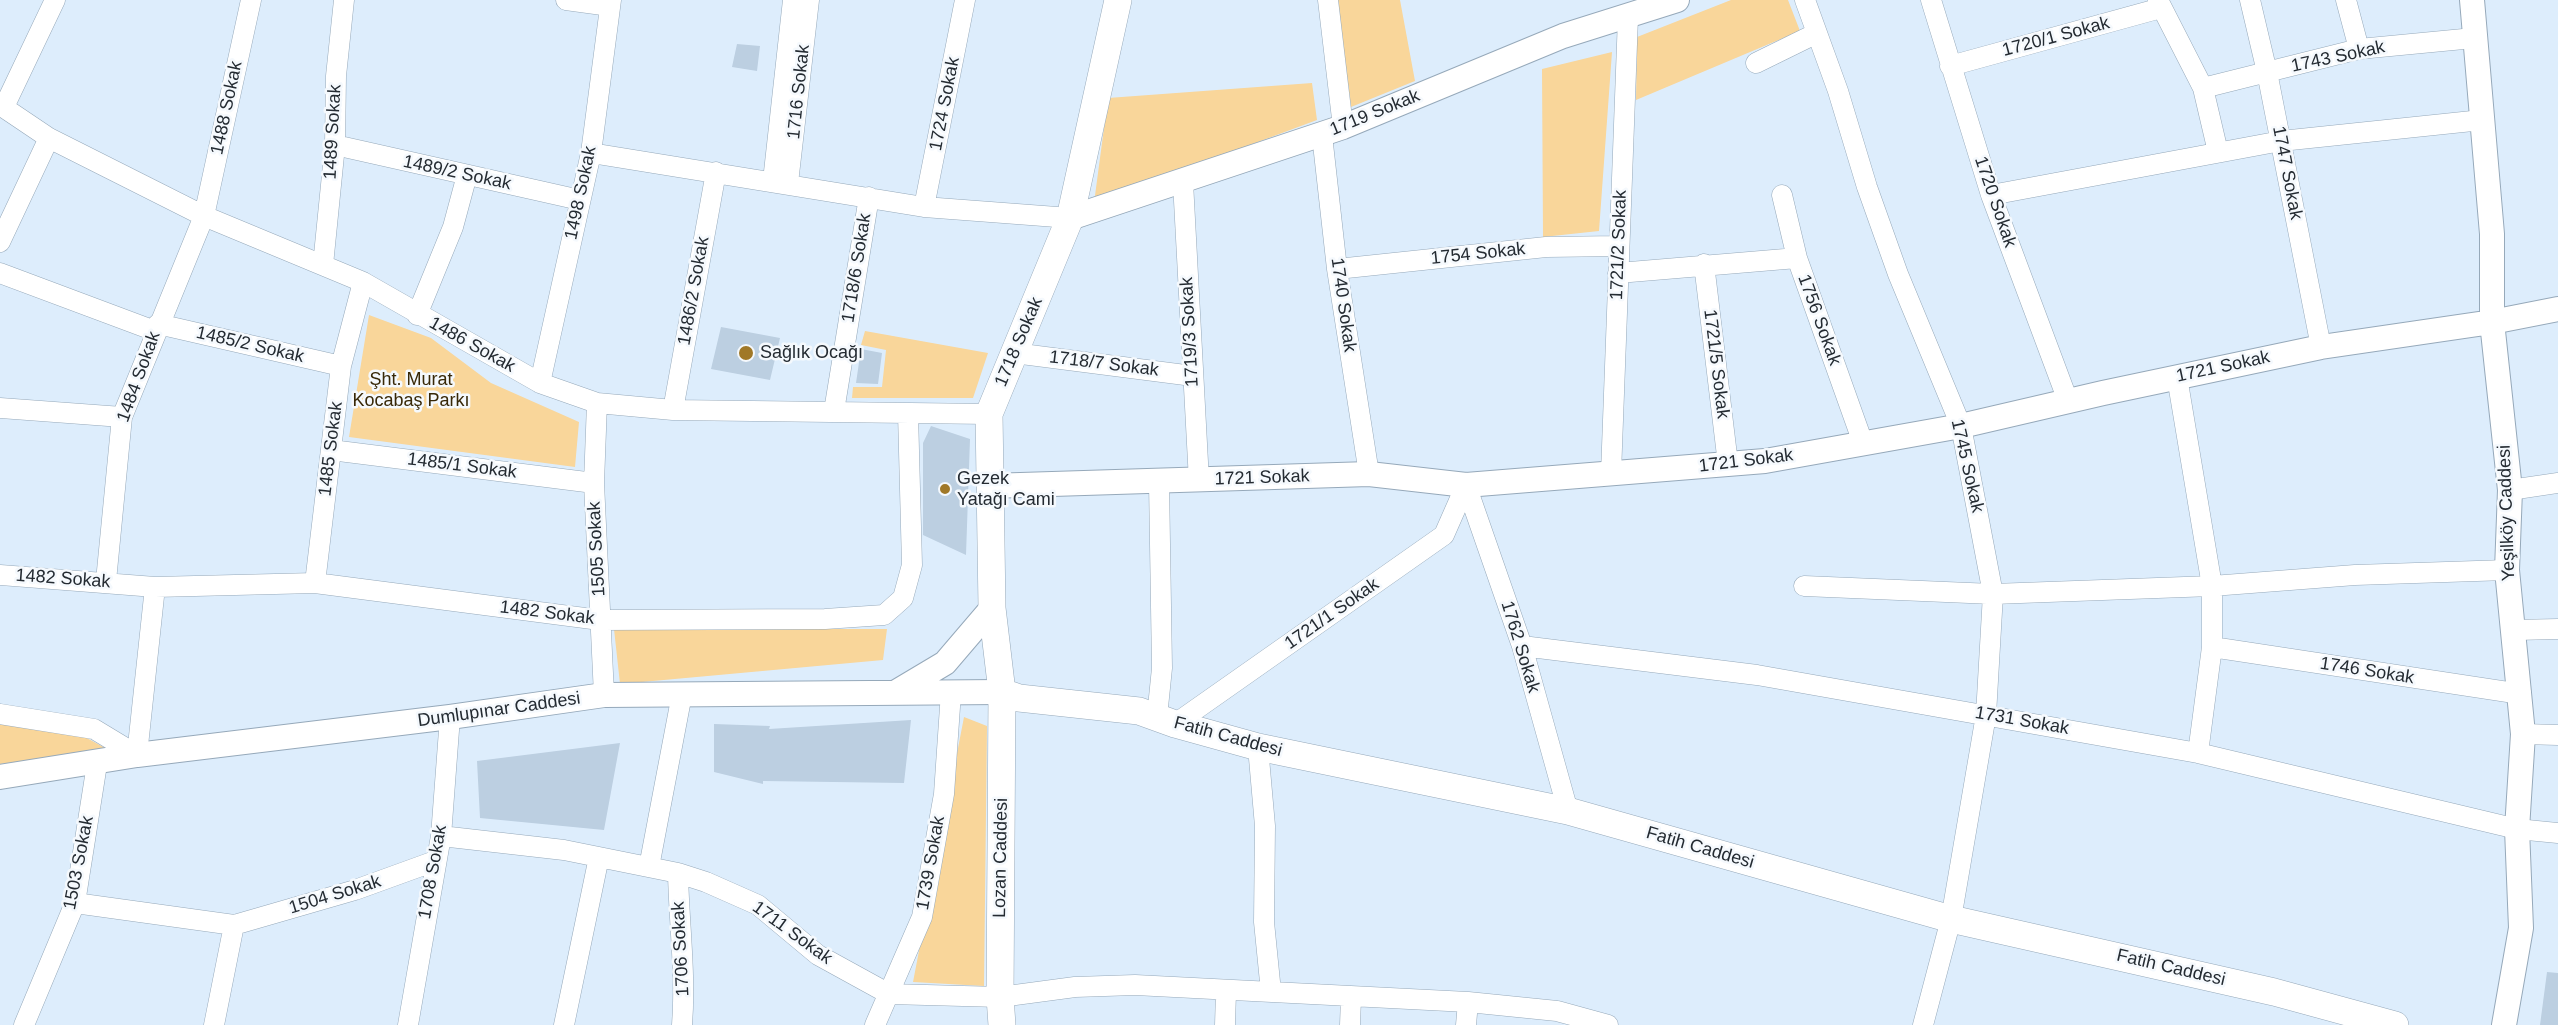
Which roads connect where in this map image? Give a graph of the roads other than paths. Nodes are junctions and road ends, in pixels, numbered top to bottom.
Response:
1 (55, 0) edge
2 (251, 0) edge
3 (344, 0) edge
4 (566, 0) edge
5 (793, 0) edge
6 (809, 0) edge
7 (966, 0) edge
8 (1118, 0) edge
9 (1328, 0) edge
10 (1805, 0) edge
11 (1931, 0) edge
12 (2250, 0) edge
13 (2346, 0) edge
14 (2472, 0) edge
15 (1669, 2) edge
16 (611, 3) edge
17 (2160, 4) edge
18 (1628, 17) junction
19 (1817, 33) junction
20 (2474, 38) junction
21 (2359, 49) junction
22 (1756, 63) dead end
23 (1950, 66) junction
24 (2267, 72) junction
25 (2203, 88) junction
26 (2, 106) edge
27 (2482, 120) junction
28 (1333, 131) junction
29 (49, 138) junction
30 (2281, 141) junction
31 (335, 145) junction
32 (2218, 152) junction
33 (591, 153) junction
34 (716, 172) junction
35 (467, 175) junction
36 (781, 182) junction
37 (1182, 182) junction
38 (1782, 195) dead end
39 (1990, 195) junction
40 (869, 197) junction
41 (580, 200) junction
42 (924, 207) junction
43 (204, 216) junction
44 (1070, 219) junction
45 (0, 242) edge
46 (1619, 246) junction
47 (1797, 258) junction
48 (1704, 264) junction
49 (323, 265) junction
50 (1337, 269) junction
51 (0, 273) edge
52 (1618, 273) junction
53 (363, 282) junction
54 (2558, 309) edge
55 (417, 315) junction
56 (2493, 322) junction
57 (157, 327) junction
58 (2321, 347) junction
59 (1014, 353) junction
60 (341, 366) junction
61 (1193, 376) junction
62 (2177, 377) junction
63 (540, 384) junction
64 (2068, 401) junction
65 (597, 403) junction
66 (0, 408) edge
67 (673, 410) junction
68 (834, 411) junction
69 (908, 412) junction
70 (989, 414) junction
71 (122, 417) junction
72 (1961, 426) junction
73 (1863, 443) junction
74 (331, 450) junction
75 (1728, 464) junction
76 (1369, 474) junction
77 (1611, 474) junction
78 (1198, 481) junction
79 (1160, 482) junction
80 (594, 483) junction
81 (2558, 483) edge
82 (1466, 485) junction
83 (989, 486) junction
84 (2510, 490) junction
85 (2507, 570) junction
86 (0, 575) edge
87 (106, 581) junction
88 (315, 583) junction
89 (1804, 586) dead end
90 (2212, 586) junction
91 (155, 587) junction
92 (1993, 594) junction
93 (992, 608) junction
94 (600, 620) junction
95 (2558, 629) edge
96 (2515, 630) junction
97 (1522, 646) junction
98 (2212, 647) junction
99 (896, 692) junction
100 (951, 692) junction
101 (1002, 692) junction
102 (682, 694) junction
103 (2521, 694) junction
104 (604, 695) junction
105 (0, 714) edge
106 (1986, 715) junction
107 (450, 717) junction
108 (1166, 721) junction
109 (2523, 734) junction
110 (2558, 735) edge
111 (1258, 747) junction
112 (2198, 753) junction
113 (137, 755) junction
114 (97, 764) junction
115 (0, 777) edge
116 (1568, 811) junction
117 (2517, 829) junction
118 (2558, 833) edge
119 (441, 836) junction
120 (599, 857) junction
121 (435, 861) junction
122 (649, 867) junction
123 (678, 873) junction
124 (75, 903) junction
125 (1951, 919) junction
126 (234, 925) junction
127 (1226, 992) junction
128 (1271, 992) junction
129 (889, 994) junction
130 (1000, 997) junction
131 (1351, 998) junction
132 (1468, 1002) junction
133 (24, 1025) edge
134 (214, 1025) edge
135 (408, 1025) edge
136 (564, 1025) edge
137 (682, 1025) edge
138 (875, 1025) edge
139 (1002, 1025) edge
140 (1225, 1025) edge
141 (1350, 1025) edge
142 (1466, 1025) edge
143 (1608, 1025) edge
144 (1923, 1025) edge
145 (2395, 1025) edge
146 (2504, 1025) edge

1 - 26 street
2 - 43 street, 1488 Sokak
3 - 31 street, 1489 Sokak
4 - 16 street
5 - 36 street, 1716 Sokak
6 - 36 street, 1716 Sokak
7 - 42 street, 1724 Sokak
8 - 44 main road, 1718 Sokak
9 - 28 street, 1740 Sokak
10 - 19 street, 1745 Sokak
11 - 23 street, 1720 Sokak
12 - 24 street, 1747 Sokak
13 - 21 street
14 - 20 street, Yeşilköy Caddesi
15 - 18 street, 1719 Sokak
16 - 33 street, 1498 Sokak
17 - 23 street, 1720/1 Sokak
17 - 25 street
18 - 28 street, 1719 Sokak
18 - 46 street, 1721/2 Sokak
19 - 22 street
19 - 72 street, 1745 Sokak
20 - 21 street, 1743 Sokak
20 - 27 street, Yeşilköy Caddesi
21 - 24 street, 1743 Sokak
23 - 39 street, 1720 Sokak
24 - 25 street, 1743 Sokak
24 - 30 street, 1747 Sokak
25 - 32 street
26 - 29 street, 1486 Sokak
27 - 30 street
27 - 56 street, Yeşilköy Caddesi
28 - 37 street, 1719 Sokak
28 - 50 street, 1740 Sokak
29 - 43 street, 1486 Sokak
29 - 45 street
30 - 32 street
30 - 58 street, 1747 Sokak
31 - 35 street, 1489/2 Sokak
31 - 49 street, 1489 Sokak
32 - 39 street
33 - 34 street
33 - 41 street, 1498 Sokak
34 - 36 street
34 - 67 street, 1486/2 Sokak
35 - 41 street, 1489/2 Sokak
35 - 55 street
36 - 40 street
37 - 44 street, 1719 Sokak
37 - 61 street, 1719/3 Sokak
38 - 47 street, 1756 Sokak
39 - 64 street, 1720 Sokak
40 - 42 street
40 - 68 street, 1718/6 Sokak
41 - 63 street, 1498 Sokak
42 - 44 street
43 - 49 street, 1486 Sokak
43 - 57 street, 1484 Sokak
44 - 59 main road, 1718 Sokak
46 - 50 street, 1754 Sokak
46 - 52 street, 1721/2 Sokak
47 - 48 street
47 - 73 street, 1756 Sokak
48 - 52 street
48 - 75 street, 1721/5 Sokak
49 - 53 street, 1486 Sokak
50 - 76 street, 1740 Sokak
51 - 57 street, 1485/2 Sokak
52 - 77 street, 1721/2 Sokak
53 - 55 street, 1486 Sokak
53 - 60 street, 1485 Sokak
54 - 56 street, 1721 Sokak
55 - 63 street, 1486 Sokak
56 - 58 street, 1721 Sokak
56 - 84 street, Yeşilköy Caddesi
57 - 60 street, 1485/2 Sokak
57 - 71 street, 1484 Sokak
58 - 62 street, 1721 Sokak
59 - 61 street, 1718/7 Sokak
59 - 70 main road, 1718 Sokak
60 - 74 street, 1485 Sokak
61 - 78 street, 1719/3 Sokak
62 - 64 street, 1721 Sokak
62 - 90 street
63 - 65 street, 1486 Sokak
64 - 72 street, 1721 Sokak
65 - 67 street, 1486 Sokak
65 - 80 street, 1505 Sokak
66 - 71 street
67 - 68 street, 1486 Sokak
68 - 69 street, 1486 Sokak
69 - 70 street, 1486 Sokak
69 - 94 street, 1482 Sokak
70 - 83 main road, 1718 Sokak
71 - 87 street, 1484 Sokak
72 - 73 street, 1721 Sokak
72 - 92 street, 1745 Sokak
73 - 75 street, 1721 Sokak
74 - 80 street, 1485/1 Sokak
74 - 88 street, 1485 Sokak
75 - 77 street, 1721 Sokak
76 - 78 street, 1721 Sokak
76 - 82 street, 1721 Sokak
77 - 82 street, 1721 Sokak
78 - 79 street, 1721 Sokak
79 - 83 street, 1721 Sokak
79 - 108 street
80 - 94 street, 1505 Sokak
81 - 84 street
82 - 97 street, 1762 Sokak
82 - 108 street, 1721/1 Sokak
83 - 93 main road, 1718 Sokak
84 - 85 street, Yeşilköy Caddesi
85 - 90 street
85 - 96 street, Yeşilköy Caddesi
86 - 87 street, 1482 Sokak
87 - 91 street, 1482 Sokak
88 - 91 street, 1482 Sokak
88 - 94 street, 1482 Sokak
89 - 92 street
90 - 92 street
90 - 98 street
91 - 113 street
92 - 106 street, 1745 Sokak
93 - 99 street
93 - 101 main road, 1718 Sokak
94 - 104 street, 1505 Sokak
95 - 96 street
96 - 103 street, Yeşilköy Caddesi
97 - 106 street, 1731 Sokak
97 - 116 street, 1762 Sokak
98 - 103 street, 1746 Sokak
98 - 112 street
99 - 100 street, Dumlupınar Caddesi
99 - 102 street, Dumlupınar Caddesi
100 - 101 street, Dumlupınar Caddesi
100 - 129 street, 1739 Sokak
101 - 108 main road, Fatih Caddesi
101 - 130 main road, Lozan Caddesi
102 - 104 street, Dumlupınar Caddesi
102 - 122 street
103 - 109 street, Yeşilköy Caddesi
104 - 107 street, Dumlupınar Caddesi
105 - 113 street
106 - 112 street, 1731 Sokak
106 - 125 street, 1745 Sokak
107 - 113 street, Dumlupınar Caddesi
107 - 119 street, 1708 Sokak
108 - 111 main road, Fatih Caddesi
109 - 110 street
109 - 117 street, Yeşilköy Caddesi
111 - 116 main road, Fatih Caddesi
111 - 128 street
112 - 117 street, 1731 Sokak
113 - 114 street, Dumlupınar Caddesi
114 - 115 street, Dumlupınar Caddesi
114 - 124 street, 1503 Sokak
116 - 125 main road, Fatih Caddesi
117 - 118 street, 1731 Sokak
117 - 146 street, Yeşilköy Caddesi
119 - 120 street, 1711 Sokak
119 - 121 street, 1708 Sokak
120 - 122 street, 1711 Sokak
120 - 136 street
121 - 126 street, 1504 Sokak
121 - 135 street, 1708 Sokak
122 - 123 street, 1711 Sokak
123 - 129 street, 1711 Sokak
123 - 137 street, 1706 Sokak
124 - 126 street, 1504 Sokak
124 - 133 street, 1503 Sokak
125 - 144 street, 1745 Sokak
125 - 145 main road, Fatih Caddesi
126 - 134 street
127 - 128 street, 1711 Sokak
127 - 130 street, 1711 Sokak
127 - 140 street
128 - 131 street, 1711 Sokak
129 - 130 street, 1711 Sokak
129 - 138 street, 1739 Sokak
130 - 139 main road, Lozan Caddesi
131 - 132 street, 1711 Sokak
131 - 141 street
132 - 142 street
132 - 143 street, 1711 Sokak

